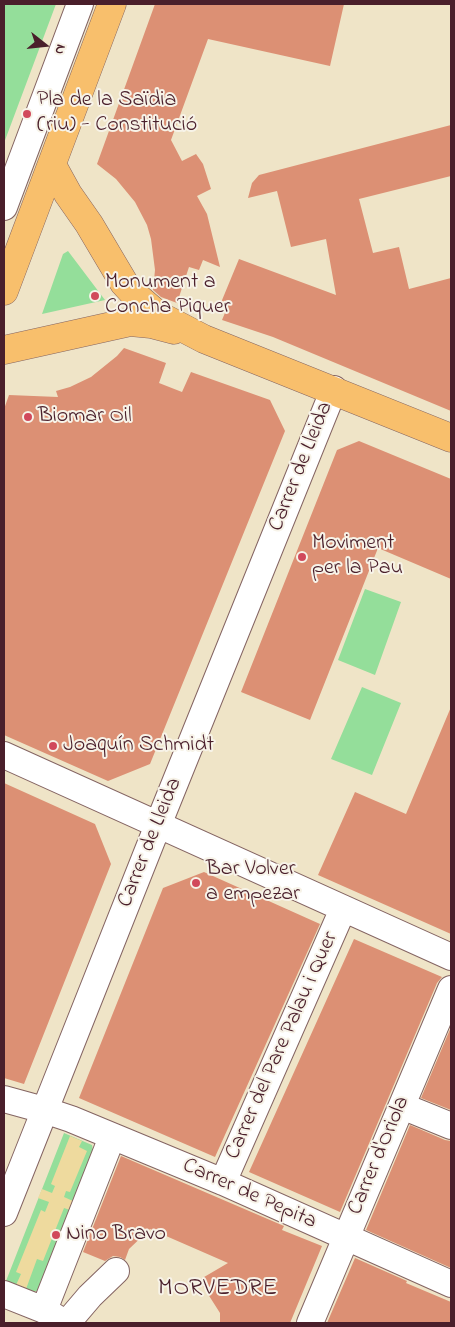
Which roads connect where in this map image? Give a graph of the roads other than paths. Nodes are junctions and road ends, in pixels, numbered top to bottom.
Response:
1 (80, 4) edge
2 (112, 4) edge
3 (52, 165) junction
4 (4, 207) edge
5 (4, 291) edge
6 (204, 339) junction
7 (4, 350) edge
8 (334, 389) junction
9 (451, 438) edge
10 (4, 755) edge
11 (158, 824) junction
12 (342, 909) junction
13 (451, 957) edge
14 (451, 989) edge
15 (4, 1099) edge
16 (402, 1106) junction
17 (44, 1110) junction
18 (451, 1126) edge
19 (112, 1137) junction
20 (223, 1182) junction
21 (4, 1213) edge
22 (345, 1238) junction
23 (116, 1271) dead end
24 (451, 1284) edge
25 (4, 1294) edge
26 (59, 1319) edge
27 (310, 1323) edge

1 - 4 street
2 - 3 main road
3 - 5 main road
3 - 6 main road
6 - 7 main road
6 - 8 main road
8 - 9 main road
8 - 11 street, Carrer de Lleida
10 - 11 street
11 - 12 street
11 - 17 street, Carrer de Lleida
12 - 13 street
12 - 20 street, Carrer del Pare Palau i Quer
14 - 16 street, Carrer d'Oriola
15 - 17 street, Carrer de Pepita
16 - 18 street
16 - 22 street, Carrer d'Oriola
17 - 19 street, Carrer de Pepita
17 - 21 street, Carrer de Lleida
19 - 20 street, Carrer de Pepita
19 - 26 street
20 - 22 street, Carrer de Pepita
22 - 24 street, Carrer de Pepita
22 - 27 street, Carrer d'Oriola
23 - 26 street
25 - 26 street

